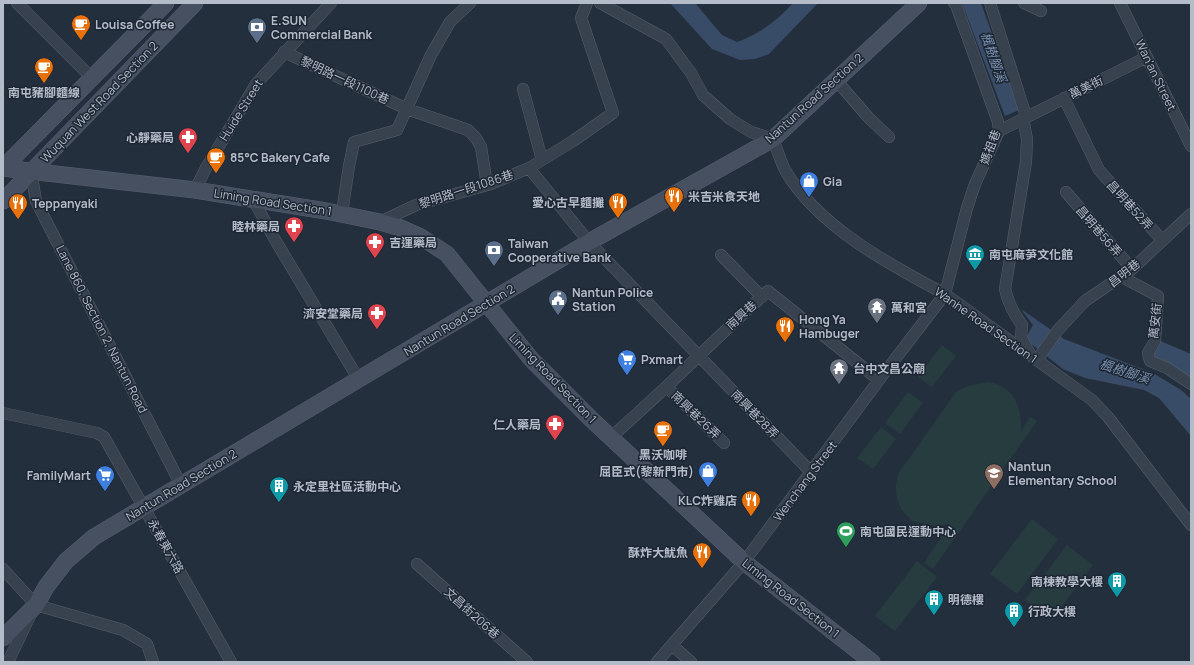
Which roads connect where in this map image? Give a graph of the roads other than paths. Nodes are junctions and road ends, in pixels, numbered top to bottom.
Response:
1 (17, 3) edge
2 (166, 3) edge
3 (195, 3) edge
4 (331, 3) edge
5 (470, 3) edge
6 (587, 3) edge
7 (600, 3) edge
8 (919, 3) edge
9 (954, 3) edge
10 (990, 3) edge
11 (1024, 3) edge
12 (1120, 3) edge
13 (1041, 11) dead end
14 (284, 52) junction
15 (1147, 57) junction
16 (92, 78) junction
17 (836, 80) junction
18 (523, 90) dead end
19 (1064, 98) junction
20 (407, 109) junction
21 (1024, 117) junction
22 (1000, 130) junction
23 (889, 136) dead end
24 (773, 139) junction
25 (1191, 146) edge
26 (542, 160) junction
27 (3, 168) edge
28 (529, 168) junction
29 (31, 171) junction
30 (487, 185) junction
31 (195, 190) junction
32 (1066, 192) dead end
33 (253, 199) junction
34 (3, 201) edge
35 (342, 213) junction
36 (1191, 214) edge
37 (380, 222) junction
38 (1162, 240) junction
39 (589, 242) junction
40 (721, 255) dead end
41 (1132, 269) junction
42 (1122, 277) junction
43 (945, 294) junction
44 (762, 297) junction
45 (487, 303) junction
46 (699, 356) junction
47 (1036, 357) junction
48 (359, 380) junction
49 (879, 380) junction
50 (1191, 384) edge
51 (667, 387) junction
52 (3, 413) edge
53 (611, 437) junction
54 (724, 443) dead end
55 (812, 472) junction
56 (181, 485) junction
57 (144, 507) junction
58 (1191, 525) edge
59 (744, 562) junction
60 (417, 564) dead end
61 (3, 569) edge
62 (36, 605) junction
63 (3, 638) edge
64 (672, 645) junction
65 (8, 662) edge
66 (153, 662) edge
67 (231, 662) edge
68 (526, 662) edge
69 (657, 662) edge
70 (691, 662) edge
71 (872, 662) edge

1 - 16 street
2 - 16 main road, Wuquan West Road Section 2
3 - 29 main road, Wuquan West Road Section 2
4 - 14 street, Huide Street
5 - 20 street
6 - 26 street, 黎明路一段1086巷
7 - 24 street
8 - 17 main road, Nantun Road Section 2
9 - 22 street, 媽祖巷
10 - 21 street
11 - 13 street
12 - 15 street, Wan'an Street
14 - 20 street, 黎明路一段1100巷
14 - 31 street, Huide Street
15 - 19 street, 萬美街
15 - 25 street, Wan'an Street
16 - 27 main road, Wuquan West Road Section 2
17 - 23 street
17 - 24 main road, Nantun Road Section 2
18 - 26 street
19 - 21 street, 萬美街
19 - 38 street, 昌明巷52弄
20 - 30 street, 黎明路一段1100巷
20 - 35 street
21 - 22 street, 萬美街
21 - 47 street
22 - 43 street, 媽祖巷
24 - 39 main road, Nantun Road Section 2
24 - 43 street, Wanhe Road Section 1
26 - 28 street, 黎明路一段1086巷
27 - 29 main road, Liming Road Section 1
28 - 30 street, 黎明路一段1086巷
28 - 39 street, 南興巷28弄
29 - 31 main road, Liming Road Section 1
29 - 34 main road, Wuquan West Road Section 2
29 - 56 street, Lane 860, Section 2, Nantun Road
30 - 37 street, 黎明路一段1086巷
31 - 33 main road, Liming Road Section 1
32 - 41 street, 昌明巷56弄
33 - 35 main road, Liming Road Section 1
33 - 48 street
35 - 37 main road, Liming Road Section 1
36 - 38 street, 昌明巷
37 - 45 main road, Liming Road Section 1
38 - 41 street, 昌明巷
39 - 45 main road, Nantun Road Section 2
39 - 46 street, 南興巷28弄
40 - 44 street
41 - 42 street, 昌明巷
42 - 47 street, 昌明巷
42 - 50 street, 萬安街
43 - 47 street, Wanhe Road Section 1
43 - 49 street, Wenchang Street
44 - 46 street, 南興巷
44 - 49 street, 南興巷
45 - 48 main road, Nantun Road Section 2
45 - 53 main road, Liming Road Section 1
46 - 51 street, 南興巷
46 - 55 street, 南興巷28弄
47 - 58 street, Wanhe Road Section 1
48 - 56 main road, Nantun Road Section 2
49 - 55 street, Wenchang Street
51 - 53 street, 南興巷
51 - 54 street, 南興巷26弄
52 - 57 street, 永春東六路
53 - 59 main road, Liming Road Section 1
55 - 59 street, Wenchang Street
56 - 57 main road, Nantun Road Section 2
57 - 62 main road, Nantun Road Section 2
57 - 67 street, 永春東六路
59 - 64 street, Wenchang Street
59 - 71 main road, Liming Road Section 1
60 - 68 street, 文昌街206巷
61 - 62 street
62 - 63 main road, Nantun Road Section 2
62 - 65 street
62 - 66 street
64 - 69 street, Wenchang Street
64 - 70 street

